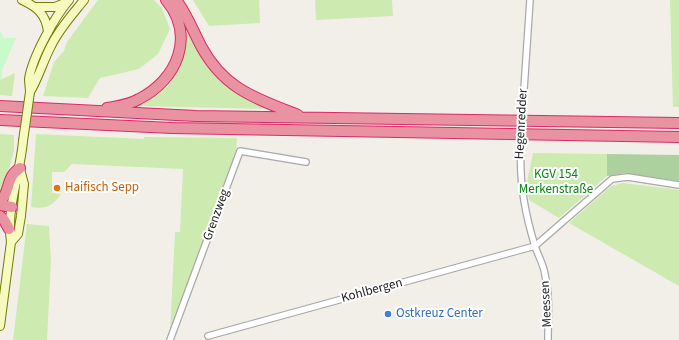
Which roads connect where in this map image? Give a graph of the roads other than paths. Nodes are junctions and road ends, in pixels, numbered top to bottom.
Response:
1 (22, 0) edge
2 (84, 0) edge
3 (166, 0) edge
4 (176, 0) edge
5 (530, 0) edge
6 (68, 1) edge
7 (36, 7) junction
8 (47, 7) junction
9 (43, 15) junction
10 (57, 18) junction
11 (65, 23) junction
12 (48, 32) junction
13 (30, 92) junction
14 (0, 106) edge
15 (87, 111) junction
16 (305, 118) junction
17 (1, 120) edge
18 (679, 123) edge
19 (679, 137) edge
20 (306, 162) dead end
21 (20, 168) junction
22 (679, 185) edge
23 (0, 202) edge
24 (0, 205) edge
25 (16, 211) junction
26 (0, 212) edge
27 (0, 216) edge
28 (9, 229) junction
29 (10, 242) junction
30 (535, 246) junction
31 (0, 326) edge
32 (208, 336) dead end
33 (170, 340) edge
34 (548, 340) edge

1 - 7 main road
2 - 11 main road
3 - 15 highway
4 - 16 highway
5 - 30 street, Hegenredder, bridge
6 - 8 main road
6 - 10 main road
7 - 8 main road
7 - 9 main road
8 - 10 main road
9 - 10 main road
9 - 12 main road
10 - 11 main road
10 - 12 main road
11 - 13 main road
12 - 13 main road
13 - 21 main road, bridge
14 - 15 highway
15 - 16 highway
16 - 18 highway
17 - 19 highway
20 - 33 street, Grenzweg
21 - 23 highway
21 - 25 main road
22 - 30 street
24 - 25 highway
25 - 26 highway
25 - 28 main road
25 - 29 main road
27 - 28 highway
28 - 29 main road
29 - 31 main road
30 - 32 street, Kohlbergen
30 - 34 street, Meessen

